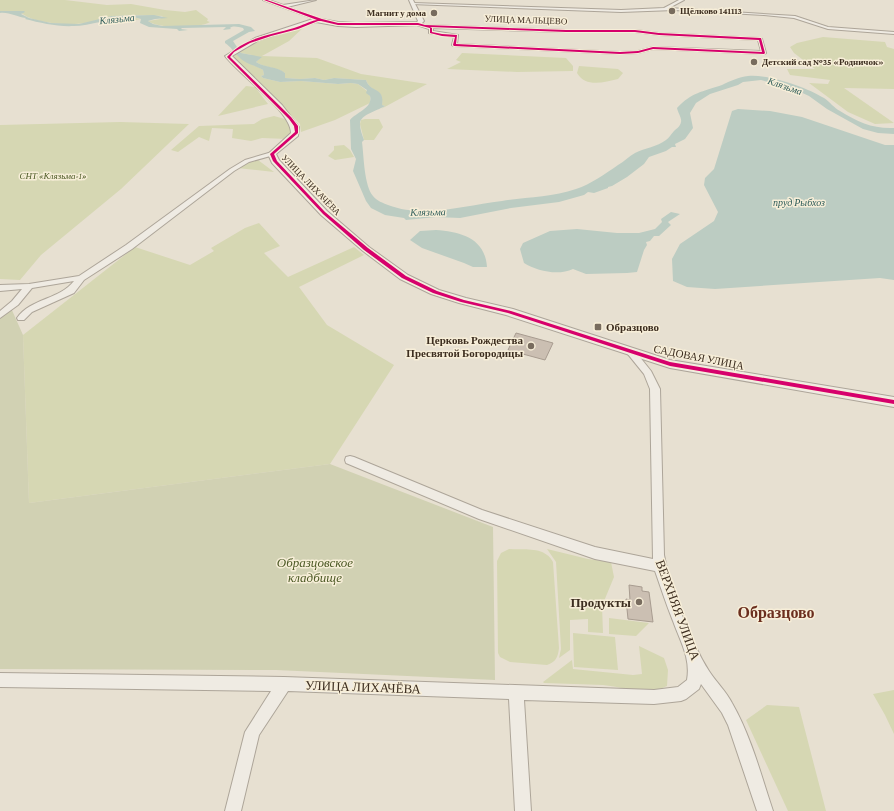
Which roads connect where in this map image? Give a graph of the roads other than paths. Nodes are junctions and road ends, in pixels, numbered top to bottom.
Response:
1 (265, 0) edge
2 (314, 0) edge
3 (475, 0) edge
4 (682, 0) edge
5 (412, 2) edge
6 (586, 4) dead end
7 (284, 6) junction
8 (474, 6) junction
9 (664, 9) junction
10 (587, 10) junction
11 (321, 20) junction
12 (418, 24) junction
13 (425, 26) junction
14 (894, 33) edge
15 (272, 154) junction
16 (81, 278) junction
17 (29, 286) junction
18 (0, 288) edge
19 (435, 292) joint
20 (0, 315) edge
21 (21, 318) dead end
22 (632, 353) junction
23 (894, 402) edge
24 (350, 460) dead end
25 (660, 566) junction
26 (694, 657) junction
27 (0, 680) edge
28 (284, 684) junction
29 (516, 693) junction
30 (233, 811) edge
31 (523, 811) edge
32 (765, 811) edge

1 - 7 street, УЛИЦА МАЛЬЦЕВО
2 - 7 street
3 - 8 street
4 - 9 street
5 - 8 street, УЛИЦА МАЛЬЦЕВО
5 - 12 street, УЛИЦА МАЛЬЦЕВО
6 - 10 street
7 - 11 street, УЛИЦА МАЛЬЦЕВО
8 - 10 street, УЛИЦА МАЛЬЦЕВО
9 - 10 street, УЛИЦА МАЛЬЦЕВО
9 - 14 street, УЛИЦА МАЛЬЦЕВО
11 - 12 street, УЛИЦА МАЛЬЦЕВО
11 - 15 street, УЛИЦА ЛИХАЧЁВА
12 - 13 street, УЛИЦА МАЛЬЦЕВО
13 - 13 street, УЛИЦА МАЛЬЦЕВО
15 - 16 street, УЛИЦА ЛИХАЧЁВА
15 - 19 street, УЛИЦА ЛИХАЧЁВА
16 - 17 street
16 - 21 street, УЛИЦА ЛИХАЧЁВА
17 - 18 street
17 - 20 street
19 - 22 street, САДОВАЯ УЛИЦА
22 - 23 street, САДОВАЯ УЛИЦА
22 - 25 street, ВЕРХНЯЯ УЛИЦА
24 - 25 street
25 - 26 street, ВЕРХНЯЯ УЛИЦА
26 - 29 street, УЛИЦА ЛИХАЧЁВА
26 - 32 street, ВЕРХНЯЯ УЛИЦА
27 - 28 street, УЛИЦА ЛИХАЧЁВА
28 - 29 street, УЛИЦА ЛИХАЧЁВА
28 - 30 street
29 - 31 street

